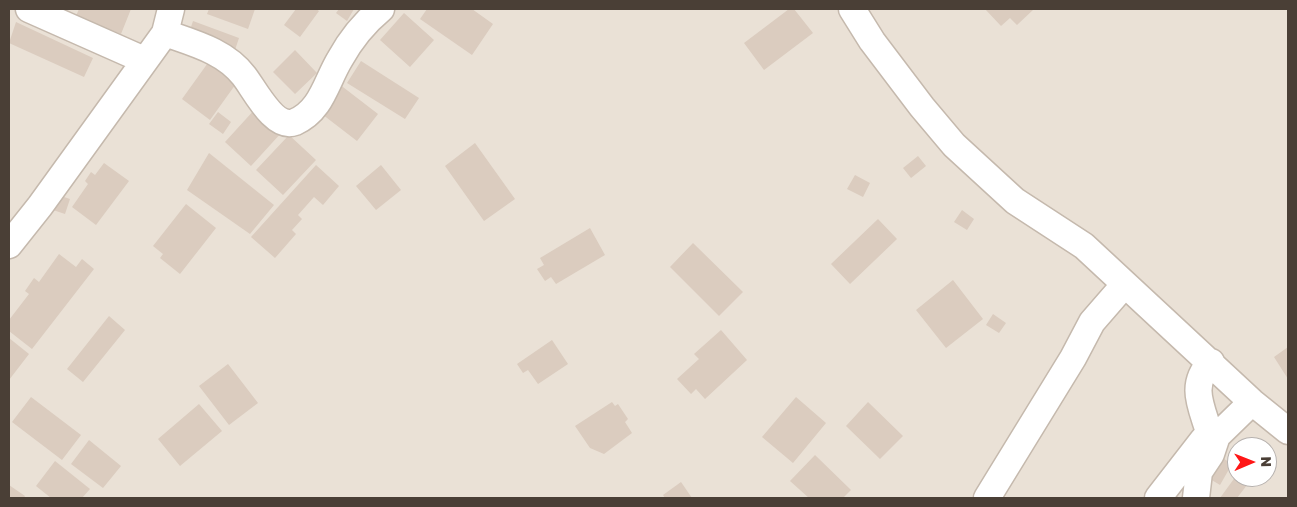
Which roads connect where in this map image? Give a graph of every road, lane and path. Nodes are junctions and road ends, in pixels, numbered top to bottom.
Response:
1 (30, 9) edge
2 (381, 9) edge
3 (852, 9) edge
4 (168, 21) edge
5 (144, 60) junction
6 (9, 245) edge
7 (1125, 284) junction
8 (1211, 362) junction
9 (1252, 402) junction
10 (1288, 431) edge
11 (1213, 434) junction
12 (987, 498) edge
13 (1158, 498) edge
14 (1196, 498) edge

1 - 5 street
2 - 4 street
3 - 7 street
4 - 5 street
5 - 6 street
7 - 8 street
7 - 12 street
8 - 9 street
8 - 11 street
9 - 10 street
9 - 11 street
11 - 13 street
11 - 14 street

